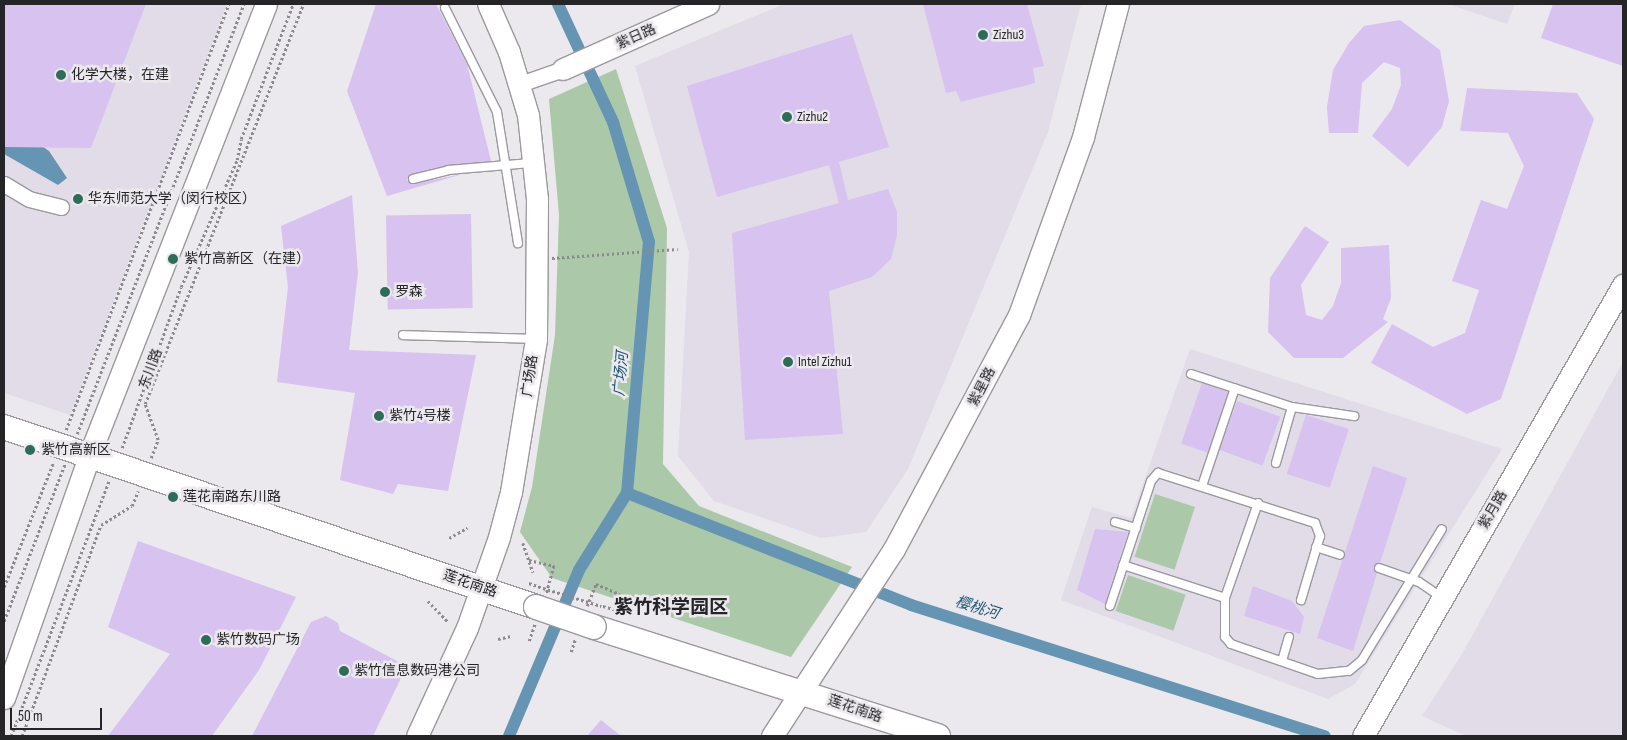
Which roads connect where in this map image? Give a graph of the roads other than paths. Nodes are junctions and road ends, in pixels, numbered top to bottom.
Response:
1 (266, 4) edge
2 (488, 4) edge
3 (708, 4) edge
4 (1118, 4) edge
5 (445, 8) dead end
6 (563, 70) joint
7 (520, 84) junction
8 (533, 163) junction
9 (506, 165) junction
10 (413, 179) dead end
11 (4, 184) edge
12 (61, 207) dead end
13 (518, 243) dead end
14 (1623, 285) edge
15 (403, 335) dead end
16 (536, 339) junction
17 (1191, 374) dead end
18 (1235, 388) junction
19 (1292, 407) junction
20 (1354, 416) dead end
21 (4, 427) edge
22 (73, 450) junction
23 (1276, 463) dead end
24 (1202, 486) junction
25 (1258, 503) junction
26 (1115, 522) dead end
27 (1136, 528) junction
28 (1442, 529) dead end
29 (1316, 547) junction
30 (1340, 555) dead end
31 (1123, 565) junction
32 (1379, 568) dead end
33 (1413, 580) junction
34 (482, 587) junction
35 (1225, 598) junction
36 (1442, 598) junction
37 (1301, 600) dead end
38 (1110, 606) dead end
39 (1288, 638) dead end
40 (1282, 661) junction
41 (801, 690) junction
42 (4, 698) edge
43 (417, 736) edge
44 (772, 736) edge
45 (938, 736) edge
46 (1364, 736) edge

1 - 22 street, 东川路
2 - 7 street, 广场路
3 - 6 street, 紫日路
4 - 41 street, 紫星路
5 - 9 lane
6 - 7 street
7 - 8 street, 广场路
8 - 9 lane
8 - 16 street, 广场路
9 - 10 lane
9 - 13 lane
11 - 12 street
14 - 36 street, 紫月路
15 - 16 lane
16 - 34 street, 广场路
17 - 18 lane
18 - 19 lane
18 - 24 lane
19 - 20 lane
19 - 23 lane
21 - 22 main road, 莲花南路
22 - 34 main road, 莲花南路
22 - 42 street, 东川路
24 - 25 lane
24 - 27 lane
25 - 29 lane
25 - 35 lane
26 - 27 lane
27 - 31 lane
28 - 33 lane
29 - 30 lane
29 - 37 lane
31 - 35 lane
31 - 38 lane
32 - 33 lane
33 - 36 lane
33 - 40 lane
34 - 41 main road, 莲花南路, bridge
34 - 43 street, 广场路
35 - 40 lane
36 - 46 street, 紫月路
39 - 40 lane
41 - 44 street, 紫星路
41 - 45 main road, 莲花南路

